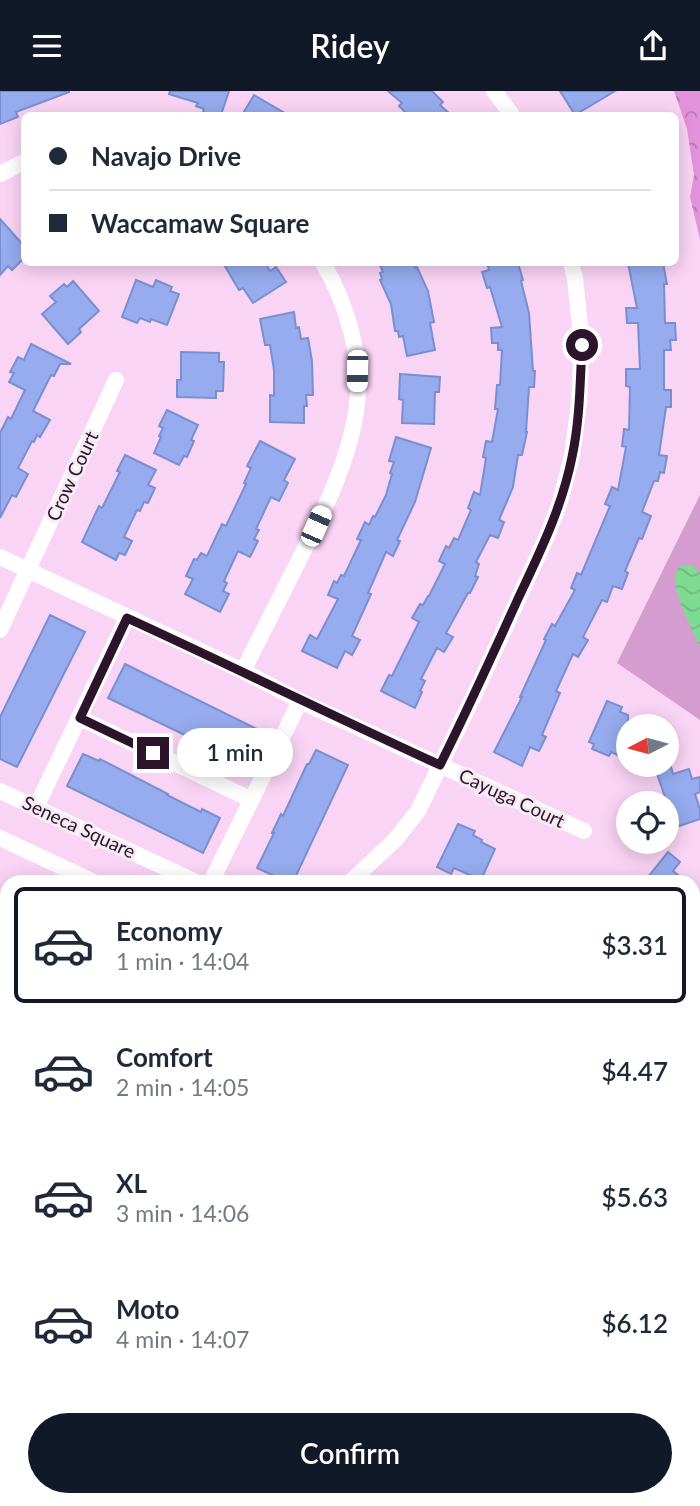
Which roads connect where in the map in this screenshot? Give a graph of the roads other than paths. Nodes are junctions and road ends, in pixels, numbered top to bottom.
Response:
1 (494, 91) edge
2 (510, 112) edge
3 (21, 164) edge
4 (0, 174) edge
5 (325, 266) edge
6 (572, 266) edge
7 (116, 380) dead end
8 (0, 557) edge
9 (28, 571) junction
10 (127, 618) junction
11 (0, 631) edge
12 (243, 671) junction
13 (300, 701) junction
14 (80, 718) junction
15 (440, 765) junction
16 (0, 790) edge
17 (250, 799) junction
18 (36, 807) junction
19 (584, 831) dead end
20 (0, 838) edge
21 (79, 875) edge
22 (181, 875) edge
23 (214, 875) edge
24 (358, 875) edge

1 - 2 street
3 - 4 street
5 - 12 street
6 - 15 street
7 - 9 street, Crow Court
8 - 9 street, Cayuga Court
9 - 10 street, Cayuga Court
9 - 11 street, Crow Court
10 - 12 street, Cayuga Court
10 - 14 street
12 - 13 street, Cayuga Court
13 - 15 street, Cayuga Court
13 - 17 street
14 - 17 street
14 - 18 street
15 - 19 street, Cayuga Court
15 - 24 street
16 - 18 street, Seneca Square
17 - 23 street
18 - 22 street, Seneca Square
20 - 21 street

